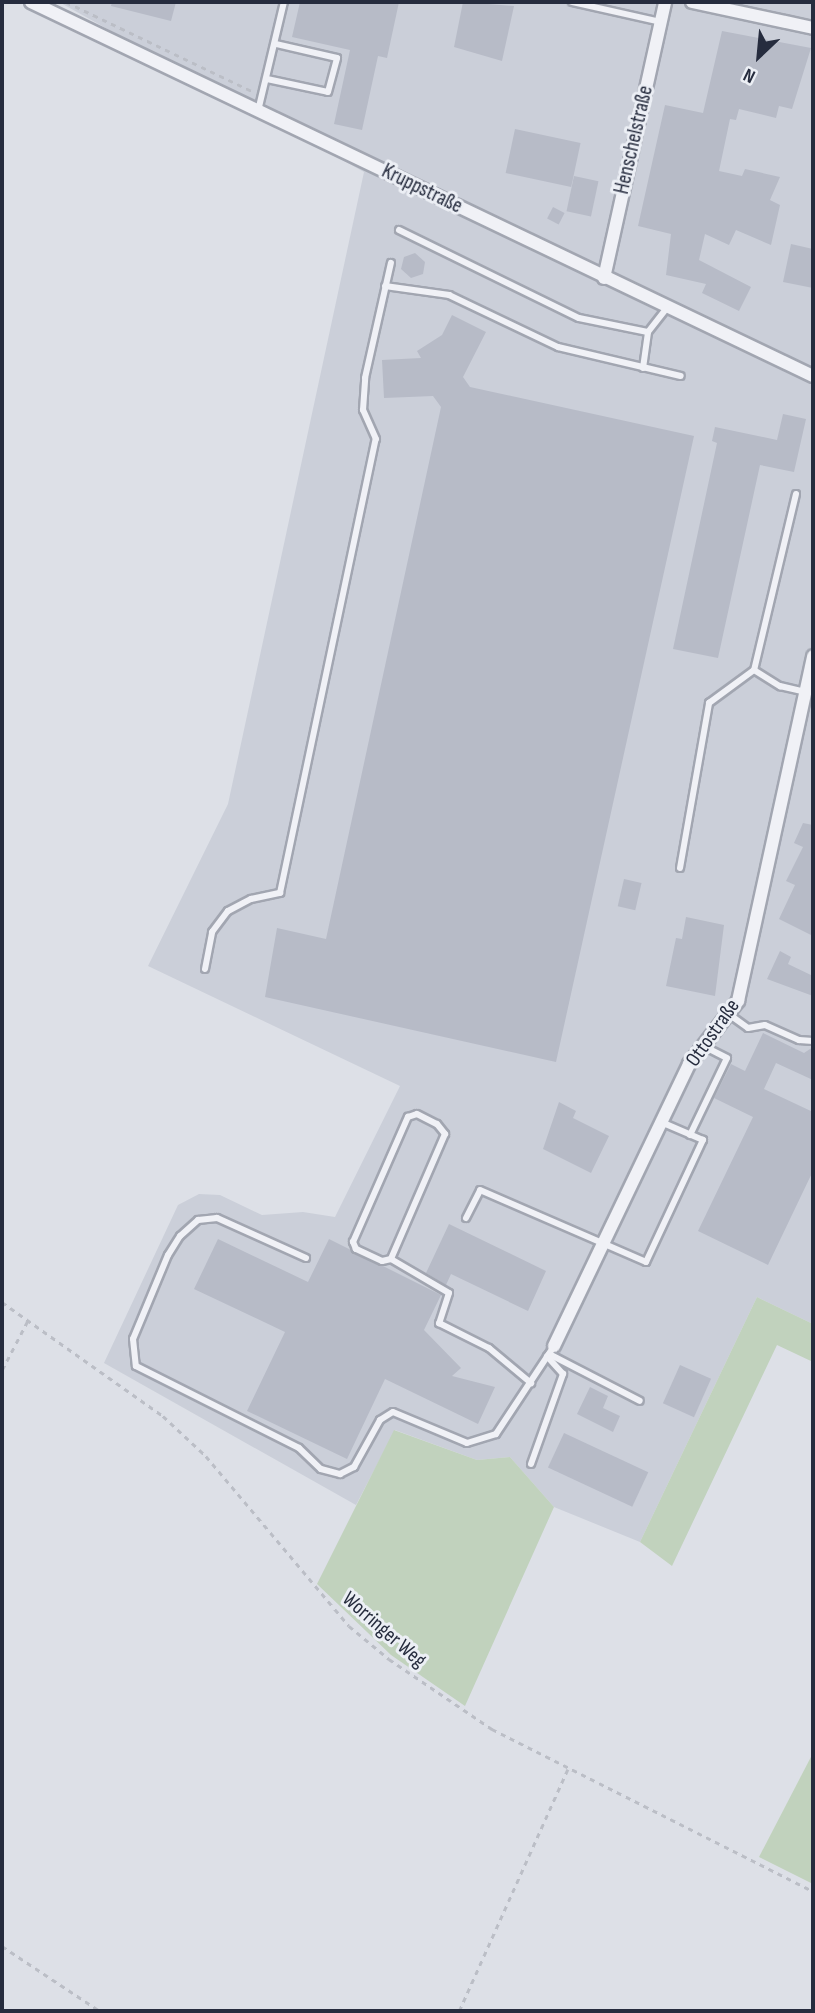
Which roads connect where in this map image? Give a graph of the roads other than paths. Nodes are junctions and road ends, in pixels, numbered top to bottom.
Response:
1 (31, 2) edge
2 (284, 2) edge
3 (572, 2) edge
4 (665, 2) edge
5 (692, 2) edge
6 (661, 22) junction
7 (813, 28) edge
8 (276, 44) junction
9 (267, 79) junction
10 (258, 111) junction
11 (399, 230) dead end
12 (391, 262) dead end
13 (604, 278) junction
14 (385, 286) junction
15 (667, 308) junction
16 (648, 331) junction
17 (643, 368) junction
18 (681, 376) dead end
19 (813, 376) edge
20 (796, 494) dead end
21 (813, 656) edge
22 (754, 670) junction
23 (806, 692) junction
24 (680, 868) dead end
25 (205, 969) dead end
26 (730, 1015) junction
27 (813, 1041) edge
28 (701, 1045) junction
29 (661, 1122) junction
30 (690, 1135) junction
31 (466, 1218) dead end
32 (604, 1242) junction
33 (306, 1258) dead end
34 (391, 1259) junction
35 (550, 1352) junction
36 (531, 1383) junction
37 (640, 1401) dead end
38 (531, 1465) dead end

1 - 10 street, Kruppstraße
2 - 8 lane
3 - 6 lane
4 - 6 street, Henschelstraße
5 - 7 street
6 - 13 street, Henschelstraße
8 - 9 lane
8 - 9 lane
9 - 10 lane
10 - 13 street, Kruppstraße
11 - 16 lane
12 - 14 lane
13 - 15 street, Kruppstraße
14 - 17 lane
14 - 25 lane
15 - 16 lane
15 - 19 street, Kruppstraße
16 - 17 lane
17 - 18 lane
20 - 22 lane
21 - 23 street, Ottostraße
22 - 23 lane
22 - 24 lane
23 - 26 street, Ottostraße
26 - 27 lane
26 - 28 street, Ottostraße
28 - 29 street, Ottostraße
28 - 30 lane
29 - 30 lane
29 - 32 street, Ottostraße
30 - 32 lane
31 - 32 lane
32 - 35 street, Ottostraße
33 - 36 lane
34 - 34 lane
34 - 36 lane
35 - 36 lane
35 - 37 lane
35 - 38 lane

